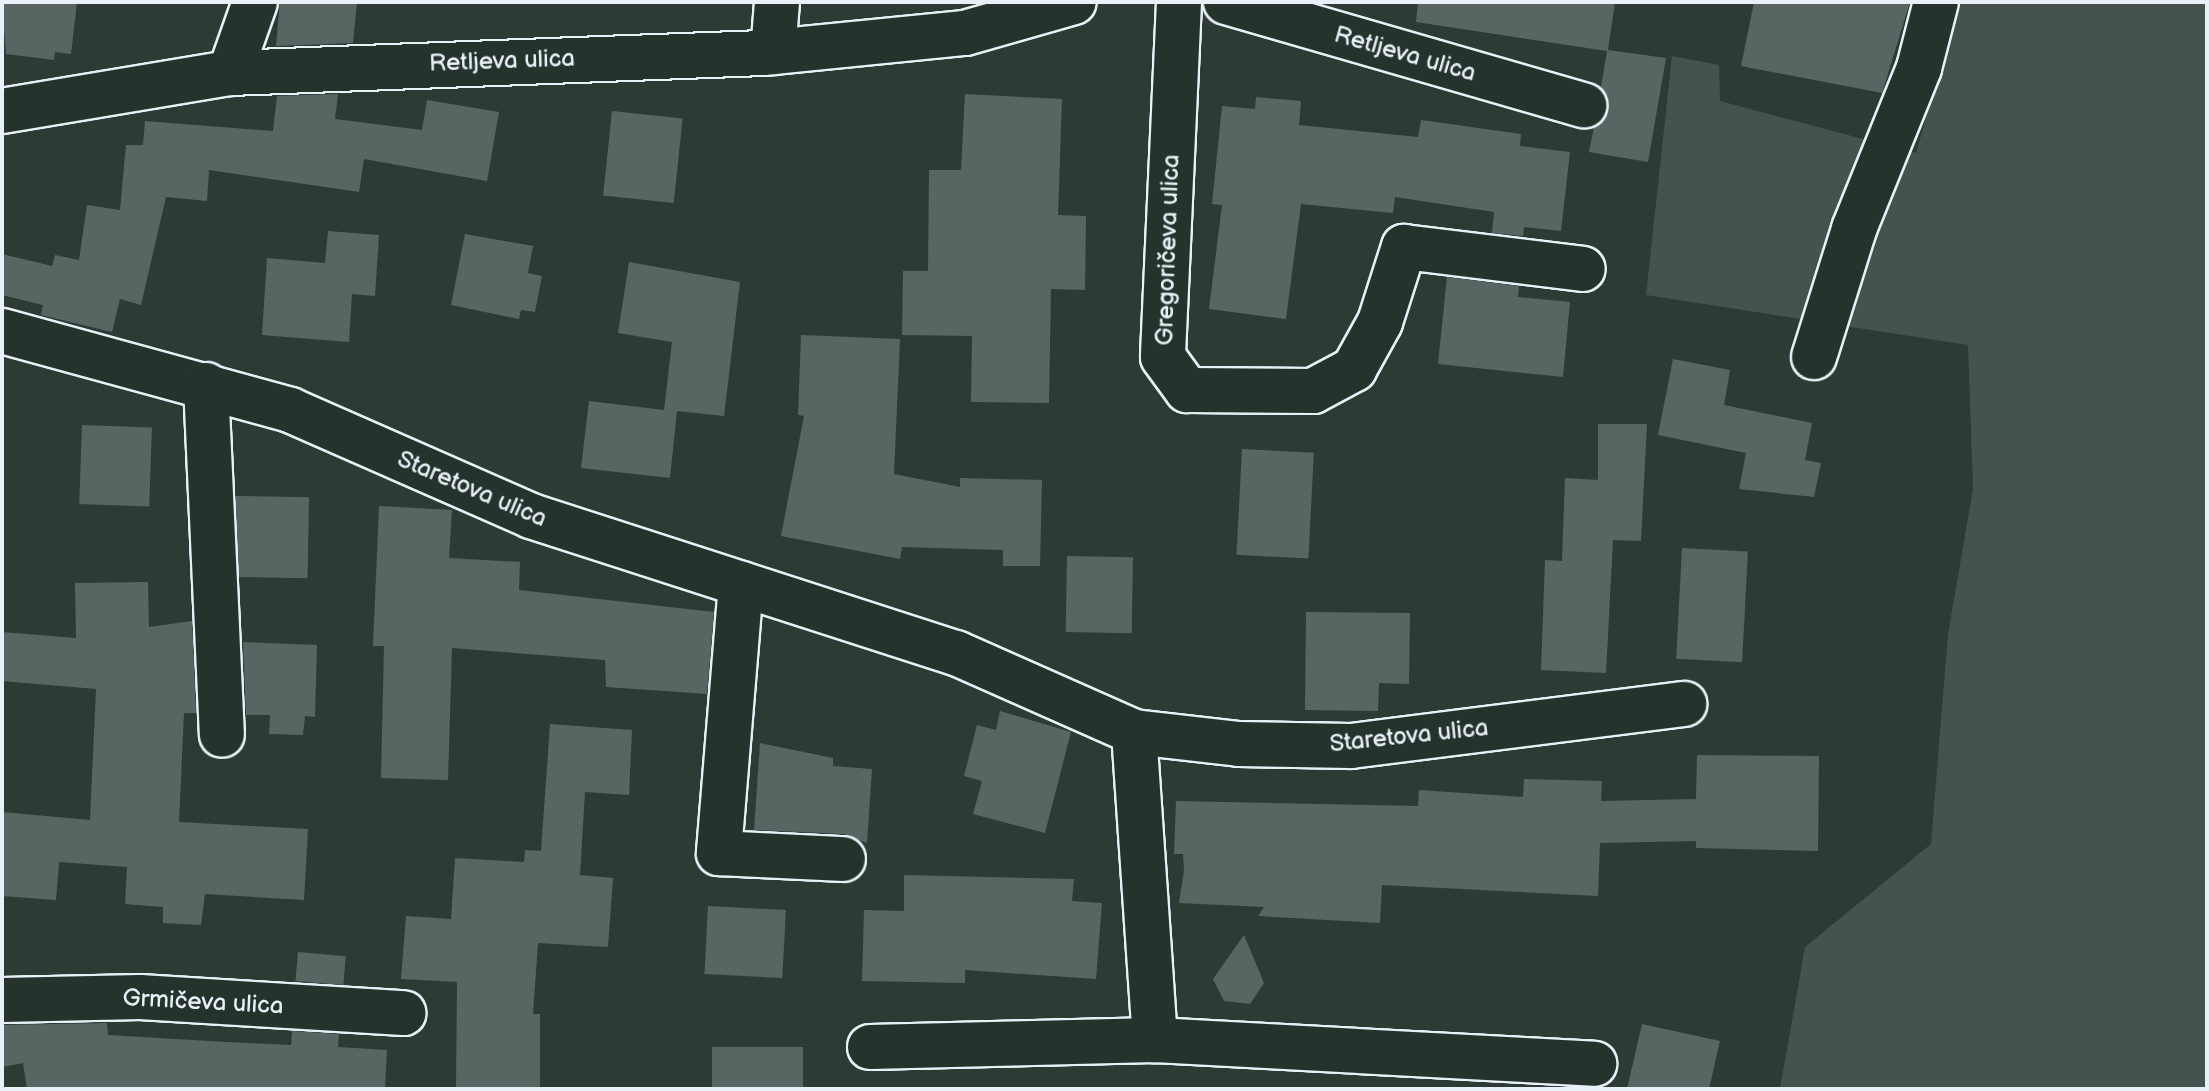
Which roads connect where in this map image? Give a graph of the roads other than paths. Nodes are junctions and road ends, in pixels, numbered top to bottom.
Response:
1 (255, 2) edge
2 (777, 2) edge
3 (1074, 2) edge
4 (1179, 2) edge
5 (1226, 2) edge
6 (1936, 2) edge
7 (773, 52) junction
8 (230, 73) junction
9 (1584, 105) dead end
10 (2, 111) edge
11 (1583, 269) dead end
12 (2, 331) edge
13 (1814, 357) dead end
14 (206, 385) junction
15 (741, 584) junction
16 (1684, 704) dead end
17 (1134, 732) junction
18 (222, 735) dead end
19 (843, 859) dead end
20 (2, 1000) edge
21 (404, 1013) dead end
22 (1155, 1040) junction
23 (870, 1047) dead end
24 (1594, 1064) dead end

1 - 8 street
2 - 7 street
3 - 7 street, Retljeva ulica
4 - 11 street, Gregoričeva ulica
5 - 9 street, Retljeva ulica
6 - 13 street
7 - 8 street, Retljeva ulica
8 - 10 street, Retljeva ulica
12 - 14 street, Staretova ulica
14 - 15 street, Staretova ulica
14 - 18 street
15 - 17 street, Staretova ulica
15 - 19 street
16 - 17 street, Staretova ulica
17 - 22 street
20 - 21 street, Grmičeva ulica
22 - 23 street
22 - 24 street

